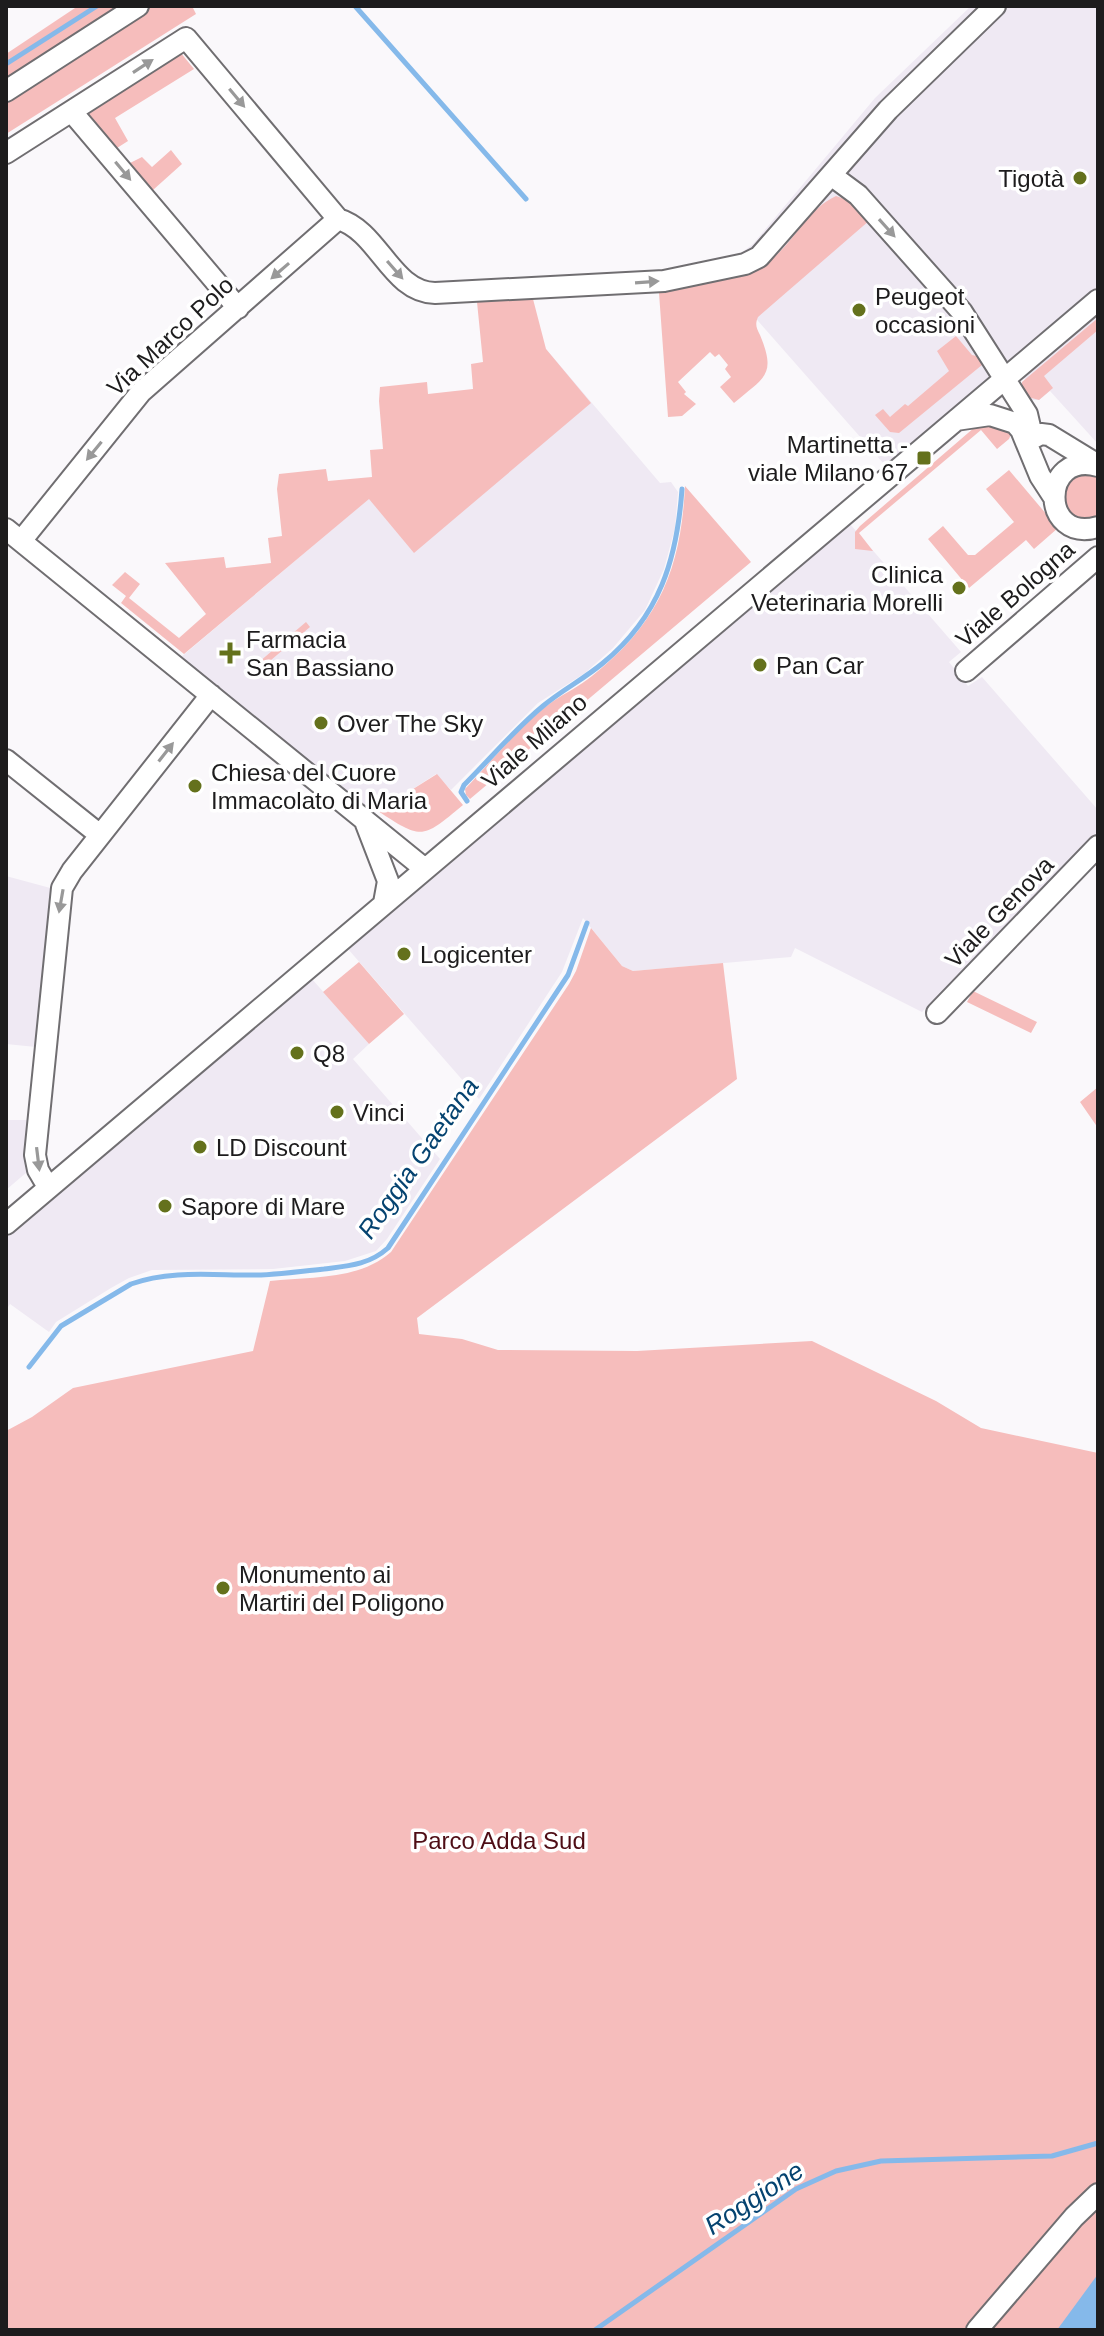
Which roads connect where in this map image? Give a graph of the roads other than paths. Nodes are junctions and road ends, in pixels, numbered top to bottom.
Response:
1 (138, 6) edge
2 (995, 6) edge
3 (6, 91) edge
4 (72, 112) junction
5 (6, 153) edge
6 (831, 175) junction
7 (338, 219) junction
8 (1098, 300) edge
9 (238, 308) junction
10 (1004, 379) junction
11 (955, 420) junction
12 (1026, 442) junction
13 (1098, 466) edge
14 (1053, 496) junction
15 (1098, 527) edge
16 (13, 535) edge
17 (1098, 557) edge
18 (966, 671) dead end
19 (211, 695) junction
20 (6, 760) edge
21 (363, 819) junction
22 (100, 835) junction
23 (1098, 846) edge
24 (425, 869) junction
25 (384, 903) junction
26 (937, 1013) dead end
27 (48, 1187) junction
28 (6, 1224) edge
29 (1098, 2194) edge
30 (977, 2330) edge

1 - 3 street
2 - 6 street
4 - 5 street
4 -> 7 street
4 -> 9 street
7 -> 6 street
6 -> 10 street
7 -> 9 street, Via Marco Polo
8 - 10 street, Viale Milano
9 -> 16 street, Via Marco Polo
10 - 11 street, Viale Milano
10 - 12 street
11 - 12 street
11 - 24 street, Viale Milano
12 - 13 street
12 - 14 street
13 - 14 street
14 - 15 street
16 - 19 street
17 - 18 street, Viale Bologna
19 - 21 street
22 -> 19 street
20 - 22 street
21 - 24 street
21 - 25 street
22 -> 27 street
23 - 26 street, Viale Genova
24 - 25 street, Viale Milano
25 - 27 street, Viale Milano
27 - 28 street, Viale Milano
29 - 30 street

